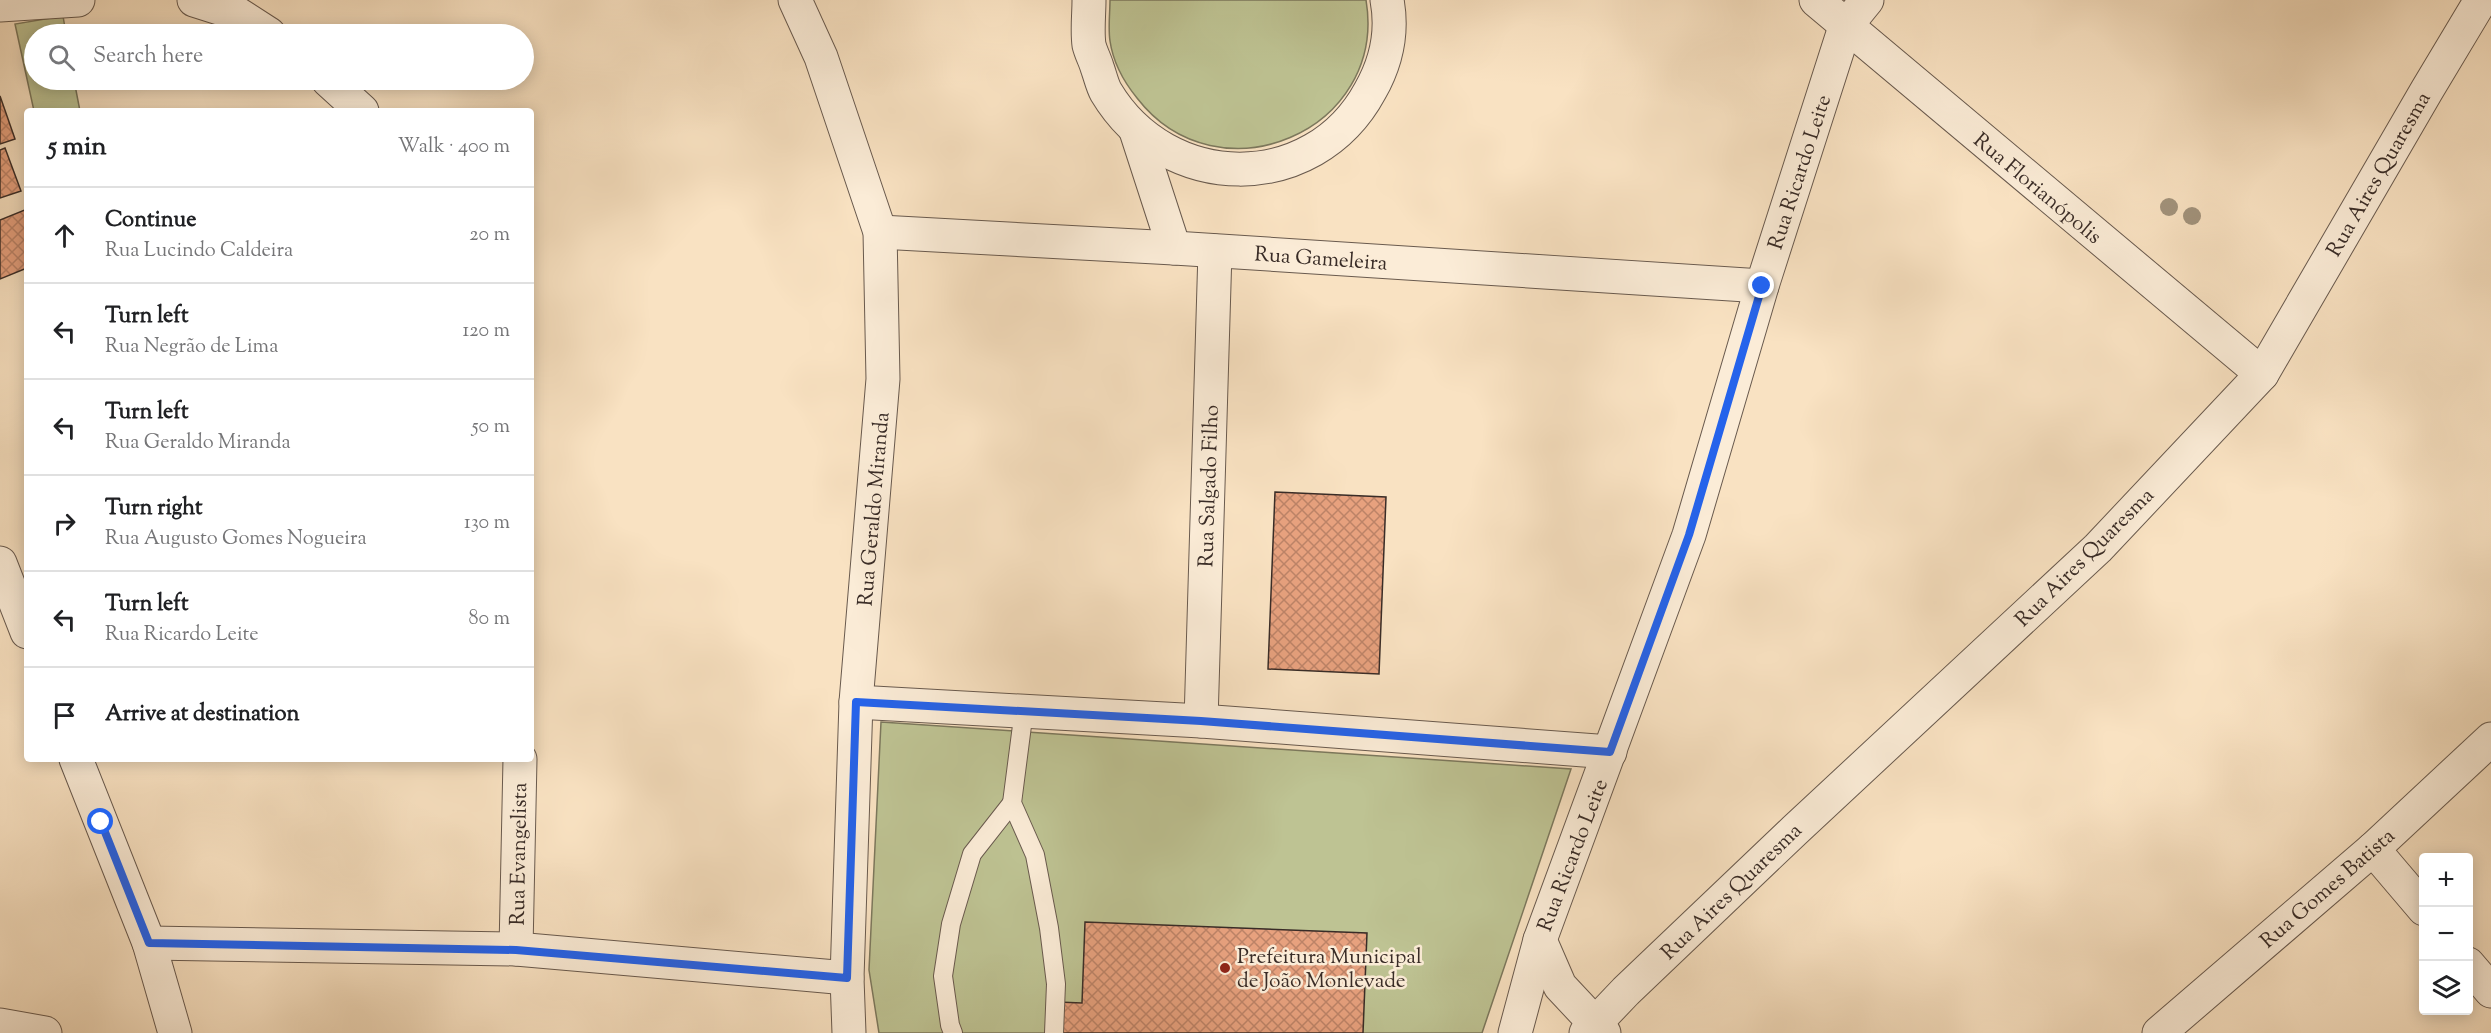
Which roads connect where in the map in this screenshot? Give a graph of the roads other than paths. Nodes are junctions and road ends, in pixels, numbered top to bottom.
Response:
1 (78, 0) edge
2 (194, 0) edge
3 (795, 0) edge
4 (1089, 0) edge
5 (1387, 0) edge
6 (1816, 0) edge
7 (1867, 0) edge
8 (2481, 0) edge
9 (0, 5) edge
10 (254, 24) edge
11 (1845, 27) junction
12 (339, 90) edge
13 (359, 108) edge
14 (1136, 131) junction
15 (880, 232) junction
16 (1174, 248) junction
17 (1215, 252) junction
18 (1762, 286) junction
19 (2262, 374) junction
20 (0, 563) edge
21 (24, 624) edge
22 (856, 702) junction
23 (1024, 710) junction
24 (1201, 721) junction
25 (2491, 739) edge
26 (1610, 752) junction
27 (77, 762) edge
28 (520, 762) edge
29 (1012, 803) junction
30 (2373, 849) junction
31 (2422, 907) edge
32 (1540, 940) junction
33 (149, 943) junction
34 (516, 950) junction
35 (2473, 969) edge
36 (847, 978) junction
37 (2491, 991) edge
38 (0, 1025) edge
39 (1595, 1029) edge
40 (45, 1033) edge
41 (175, 1033) edge
42 (849, 1033) edge
43 (953, 1033) edge
44 (1054, 1033) edge
45 (1515, 1033) edge
46 (2159, 1033) edge

1 - 9 street
2 - 10 street
3 - 15 street, Rua Geraldo Miranda
4 - 14 street
5 - 14 street
6 - 11 street, Rua Florianópolis
7 - 11 street, Rua Ricardo Leite
8 - 19 street, Rua Aires Quaresma
11 - 18 street, Rua Ricardo Leite
11 - 19 street, Rua Florianópolis
12 - 13 street
14 - 16 street
15 - 16 street, Rua Gameleira
15 - 22 street, Rua Geraldo Miranda
16 - 17 street, Rua Gameleira
17 - 18 street, Rua Gameleira
17 - 24 street, Rua Salgado Filho
18 - 26 street, Rua Ricardo Leite
19 - 39 street, Rua Aires Quaresma
20 - 21 street
22 - 23 street
22 - 36 street, Rua Geraldo Miranda
23 - 24 street
23 - 29 lane
24 - 26 street
25 - 30 street, Rua Gomes Batista
26 - 32 street, Rua Ricardo Leite
27 - 33 street
28 - 34 street, Rua Evangelista
29 - 43 lane
29 - 44 lane
30 - 31 street
30 - 46 street, Rua Gomes Batista
32 - 39 street
32 - 45 street, Rua Ricardo Leite
33 - 34 street
33 - 41 street
34 - 36 street
35 - 37 street
36 - 42 street, Rua Geraldo Miranda
38 - 40 street

